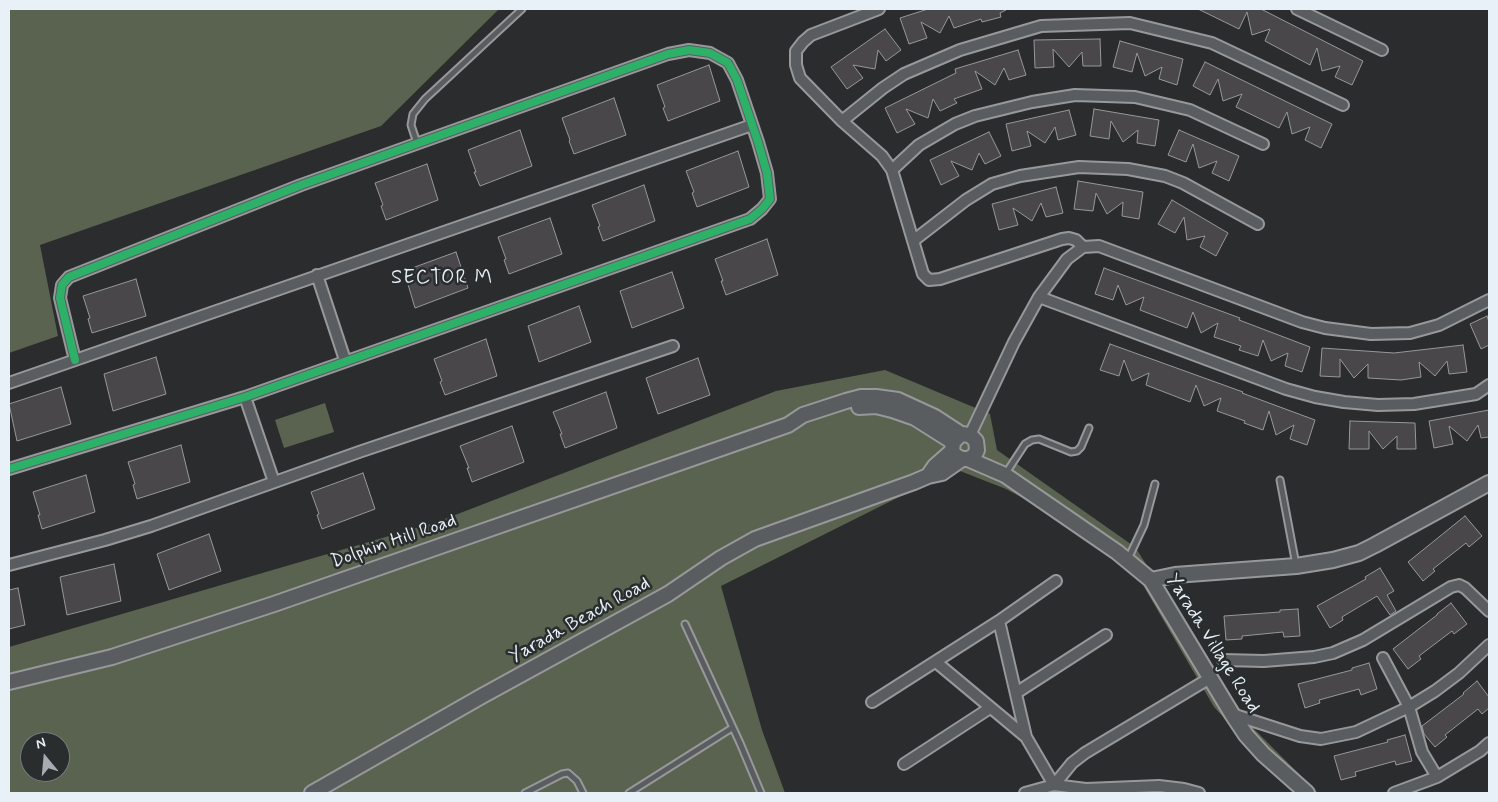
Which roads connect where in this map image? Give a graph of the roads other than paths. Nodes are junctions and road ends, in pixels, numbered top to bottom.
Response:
1 (522, 9) edge
2 (879, 9) edge
3 (1297, 9) edge
4 (1382, 50) dead end
5 (1344, 105) dead end
6 (842, 121) junction
7 (752, 125) junction
8 (418, 144) junction
9 (1263, 144) dead end
10 (892, 170) junction
11 (1258, 224) dead end
12 (913, 241) junction
13 (1083, 246) junction
14 (318, 276) junction
15 (1039, 297) junction
16 (1489, 300) edge
17 (672, 346) dead end
18 (75, 360) junction
19 (345, 360) junction
20 (9, 382) edge
21 (1489, 385) edge
22 (245, 397) junction
23 (1089, 428) dead end
24 (963, 447) junction
25 (9, 469) edge
26 (1004, 474) junction
27 (1280, 480) dead end
28 (274, 482) junction
29 (1489, 483) edge
30 (1155, 484) dead end
31 (1127, 560) junction
32 (9, 565) edge
33 (1296, 566) junction
34 (1151, 580) junction
35 (1056, 581) dead end
36 (1489, 611) edge
37 (999, 621) junction
38 (685, 624) dead end
39 (1106, 635) dead end
40 (1489, 645) edge
41 (1383, 658) dead end
42 (1223, 660) dead end
43 (936, 662) junction
44 (1210, 678) junction
45 (9, 682) edge
46 (1016, 693) junction
47 (872, 702) dead end
48 (1409, 707) junction
49 (990, 708) junction
50 (1232, 714) junction
51 (732, 728) junction
52 (1026, 737) junction
53 (1489, 743) edge
54 (904, 764) dead end
55 (1437, 777) junction
56 (1054, 785) junction
57 (312, 793) edge
58 (525, 793) edge
59 (583, 793) edge
60 (629, 793) edge
61 (761, 793) edge
62 (1025, 793) edge
63 (1199, 793) edge
64 (1306, 793) edge
65 (1394, 793) edge

1 - 8 lane
2 - 6 street
3 - 4 street
5 - 6 street
6 - 10 street
7 - 8 street
7 - 14 street
7 - 19 street
8 - 18 street
9 - 10 street
10 - 12 street
11 - 12 street
12 - 13 street
13 - 15 street
13 - 16 street
14 - 18 street
14 - 19 street
15 - 21 street
15 - 24 street
17 - 28 street
18 - 20 street
19 - 22 street
22 - 25 street
22 - 28 street
23 - 26 lane
24 - 26 street, Yarada Village Road
24 - 45 street, Dolphin Hill Road
24 - 57 street, Yarada Beach Road
26 - 31 street, Yarada Village Road
27 - 33 lane
28 - 32 street
29 - 33 street
30 - 31 lane
31 - 34 street, Yarada Village Road
33 - 34 street
34 - 44 street, Yarada Village Road
35 - 37 street
36 - 42 street
37 - 43 street
37 - 46 street
38 - 51 lane
39 - 46 street
40 - 48 street
41 - 48 street
43 - 47 street
43 - 49 street
44 - 50 street, Yarada Village Road
44 - 56 street
46 - 52 street
48 - 50 street
48 - 55 street
49 - 52 street
49 - 54 street
50 - 64 street, Yarada Village Road
51 - 60 lane
51 - 61 lane
52 - 56 street
53 - 55 street
55 - 65 street
56 - 62 street
56 - 63 street
58 - 59 lane

